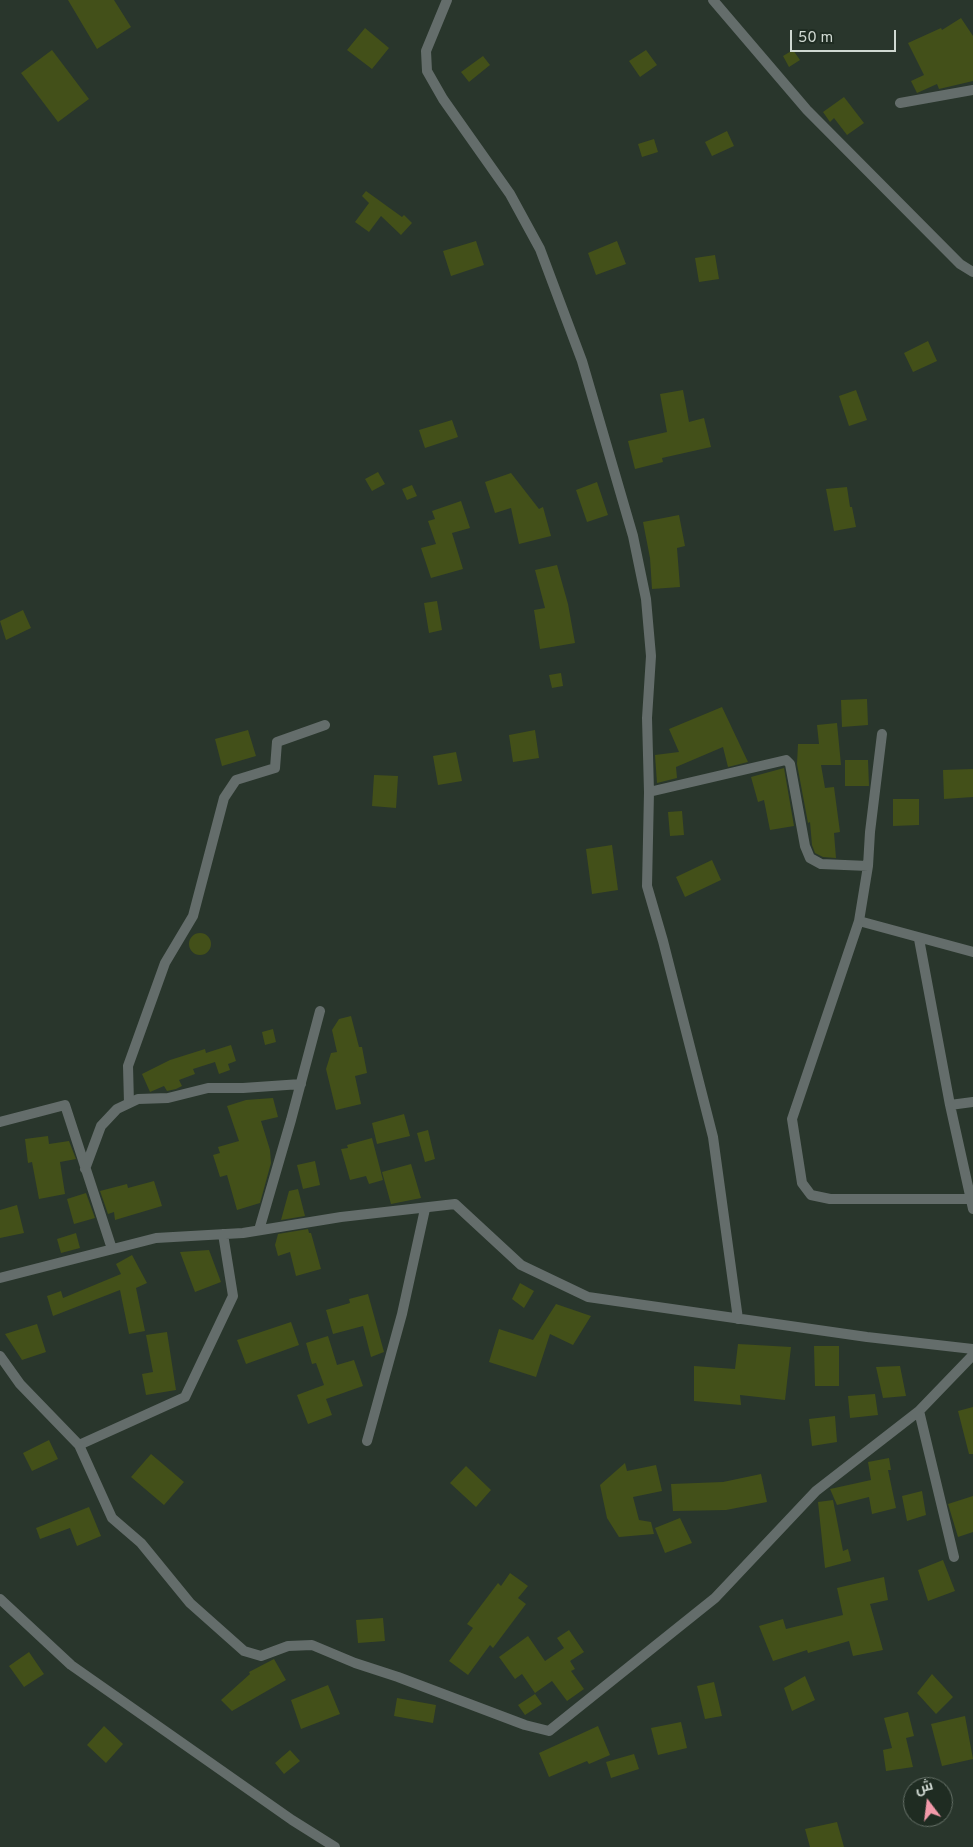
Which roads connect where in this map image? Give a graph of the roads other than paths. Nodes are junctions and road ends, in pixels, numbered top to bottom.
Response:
1 (447, 0) edge
2 (713, 0) edge
3 (973, 90) edge
4 (900, 103) dead end
5 (973, 272) edge
6 (325, 726) dead end
7 (882, 734) dead end
8 (649, 792) junction
9 (868, 866) junction
10 (859, 921) junction
11 (919, 939) junction
12 (973, 952) edge
13 (320, 1011) dead end
14 (301, 1084) junction
15 (973, 1102) edge
16 (129, 1103) junction
17 (950, 1105) junction
18 (0, 1122) edge
19 (85, 1169) junction
20 (973, 1202) edge
21 (425, 1209) junction
22 (259, 1230) junction
23 (223, 1234) junction
24 (112, 1249) junction
25 (0, 1278) edge
26 (738, 1319) junction
27 (973, 1349) edge
28 (973, 1355) edge
29 (0, 1356) edge
30 (919, 1411) junction
31 (366, 1441) dead end
32 (79, 1445) junction
33 (954, 1557) dead end
34 (0, 1599) edge
35 (335, 1847) edge

1 - 8 street
2 - 5 street
3 - 4 street
6 - 16 street
7 - 9 street
8 - 9 street
8 - 26 street
9 - 10 street
10 - 11 street
10 - 20 street
11 - 12 street
11 - 17 street
13 - 14 street
14 - 16 street
14 - 22 street
15 - 17 street
16 - 19 street
17 - 20 street
18 - 19 street
19 - 24 street
21 - 22 street
21 - 26 street
21 - 31 street
22 - 23 street
23 - 24 street
23 - 32 street
24 - 25 street
26 - 27 street
28 - 30 street
29 - 32 street
30 - 32 street
30 - 33 street
34 - 35 street

